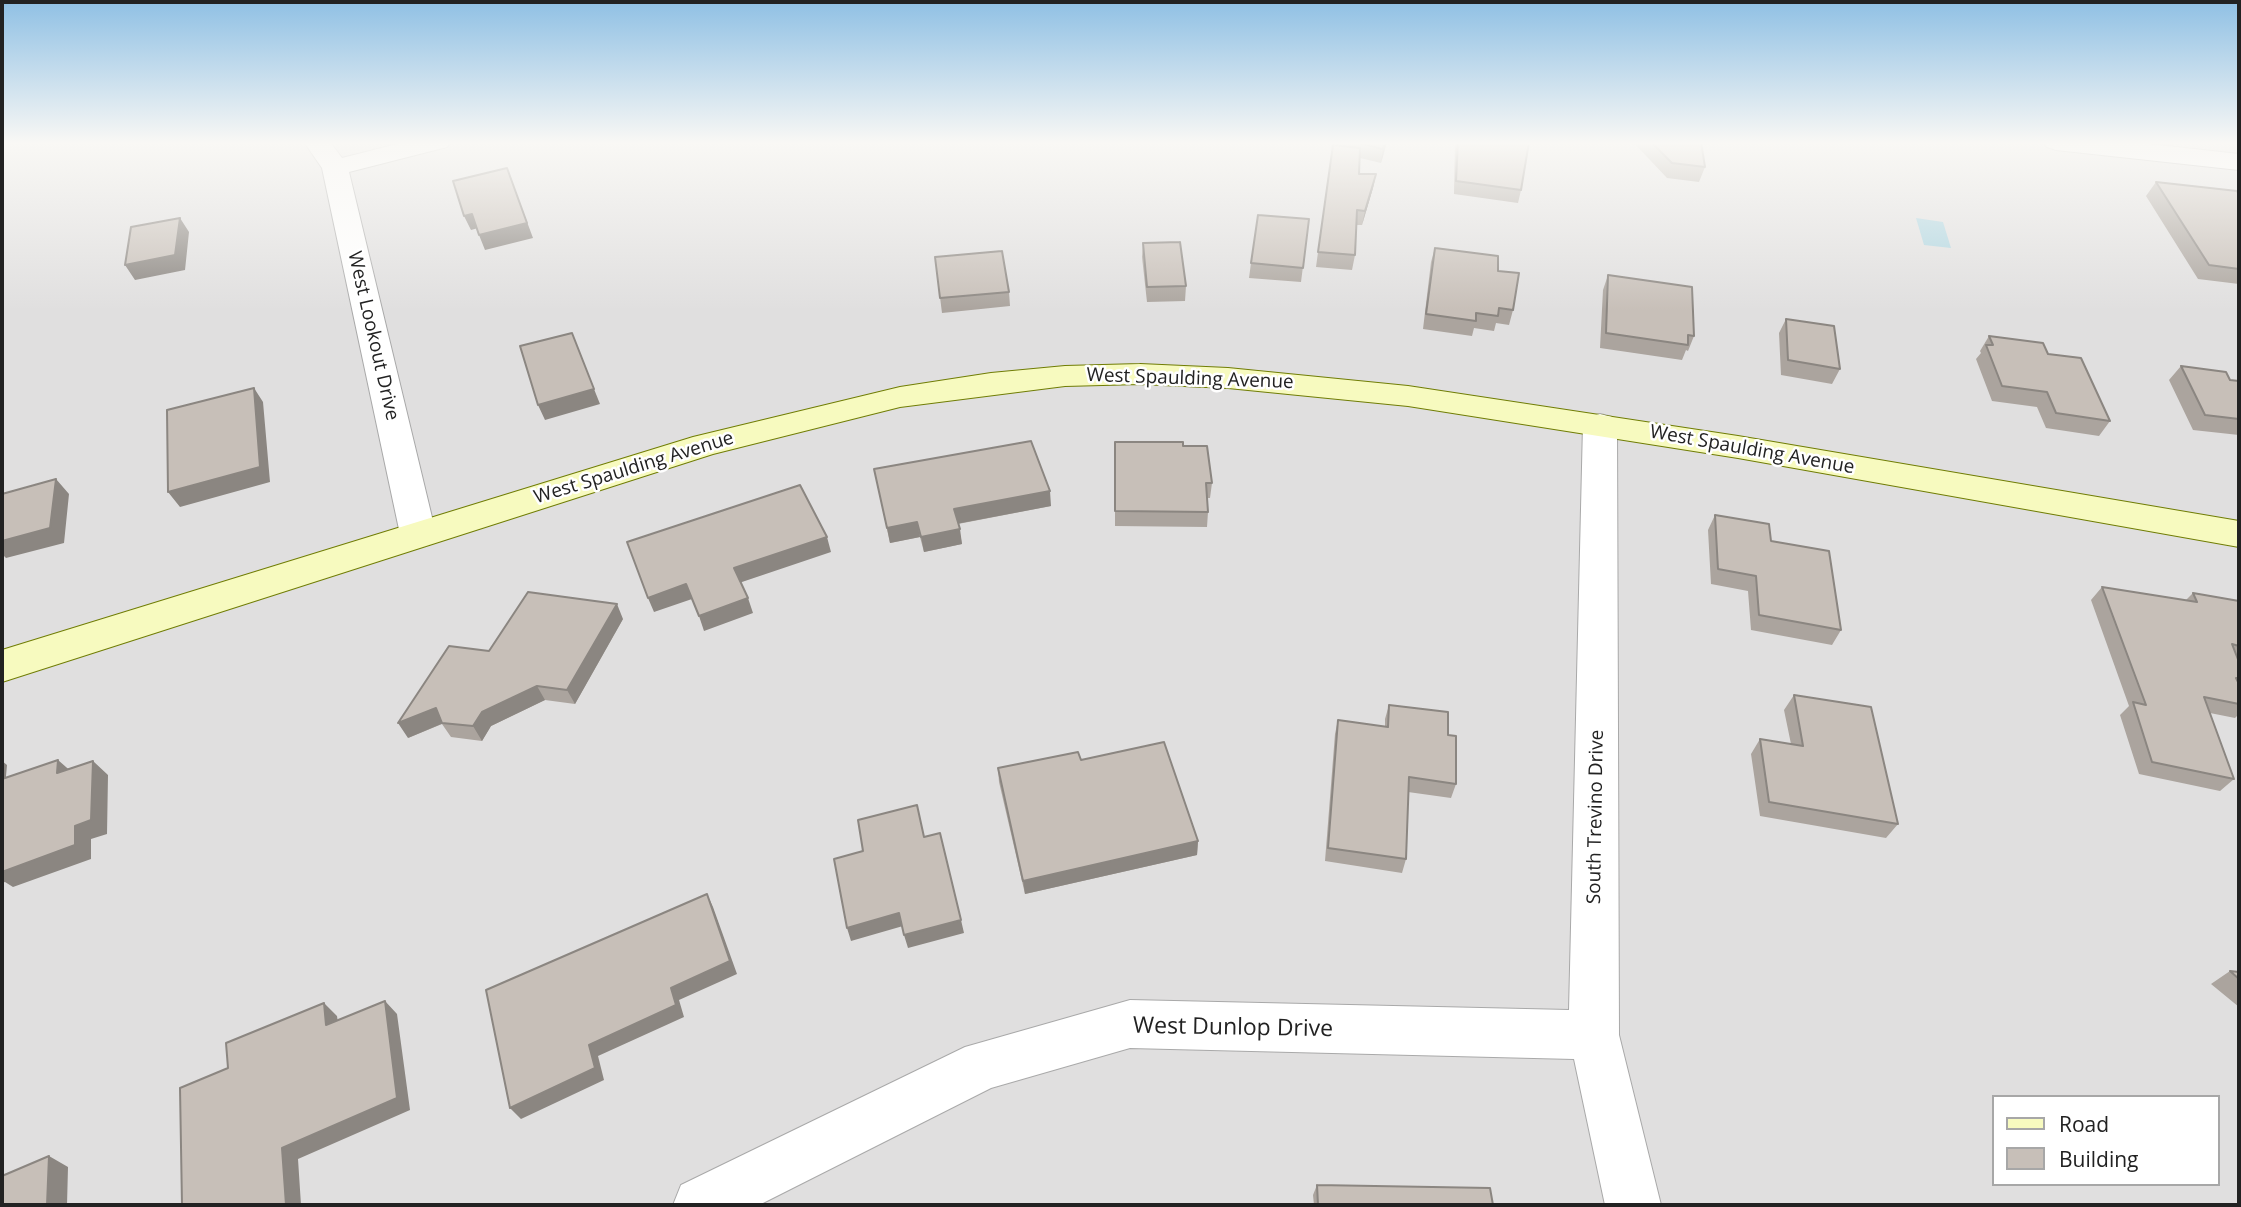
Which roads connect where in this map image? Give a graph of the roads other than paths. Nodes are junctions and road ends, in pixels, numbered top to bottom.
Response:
1 (342, 198) edge
2 (1601, 425) junction
3 (418, 534) junction
4 (2239, 534) edge
5 (2, 666) edge
6 (1594, 1035) junction
7 (701, 1205) edge
8 (1633, 1205) edge

1 - 3 street, West Lookout Drive
2 - 3 street, West Spaulding Avenue
2 - 4 street, West Spaulding Avenue
2 - 6 street, South Trevino Drive
3 - 5 street, West Spaulding Avenue
6 - 7 street, West Dunlop Drive
6 - 8 street, South Trevino Drive

